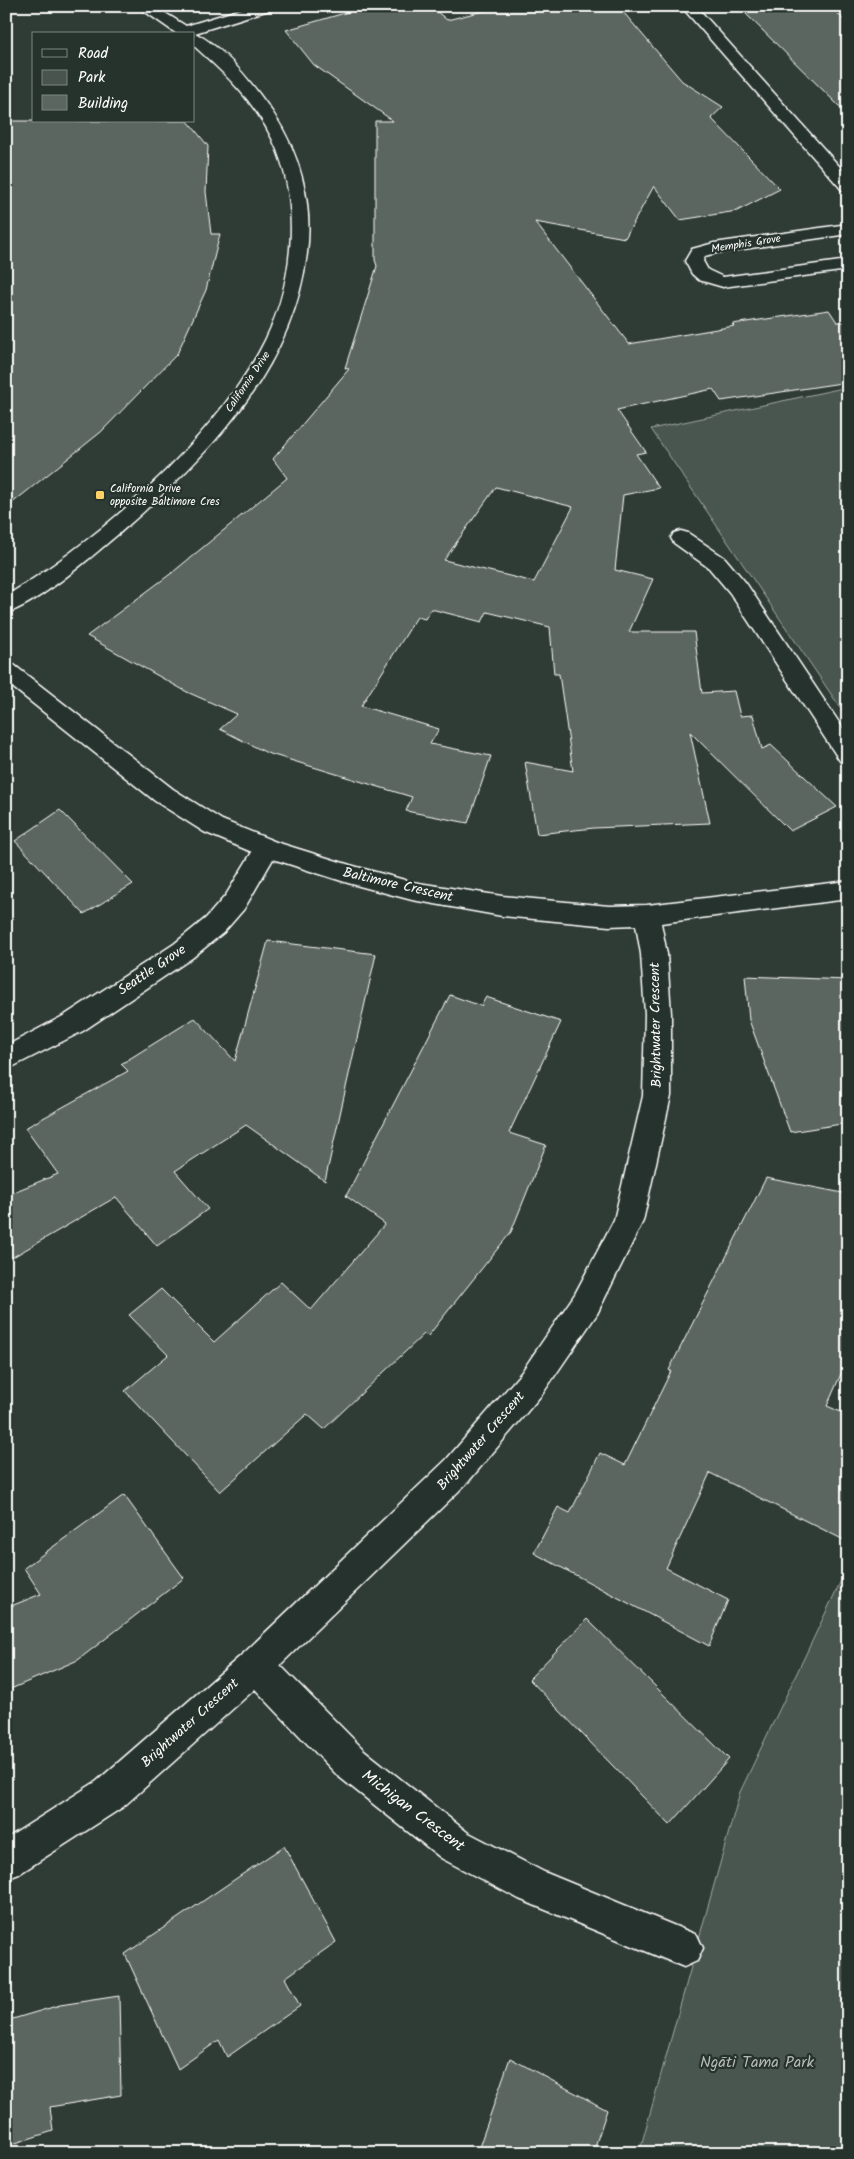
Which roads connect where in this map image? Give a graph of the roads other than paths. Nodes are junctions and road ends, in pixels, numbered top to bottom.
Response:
1 (144, 6) edge
2 (267, 6) edge
3 (688, 6) edge
4 (186, 32) edge
5 (195, 32) edge
6 (195, 39) edge
7 (848, 186) edge
8 (848, 229) edge
9 (848, 265) edge
10 (681, 538) dead end
11 (6, 606) edge
12 (6, 670) edge
13 (848, 755) edge
14 (267, 848) junction
15 (848, 890) edge
16 (647, 915) junction
17 (6, 1059) edge
18 (256, 1665) junction
19 (6, 1861) edge
20 (684, 1948) dead end

1 - 4 street, California Drive
2 - 5 street
3 - 7 street
6 - 11 street, California Drive
8 - 9 street, Memphis Grove
10 - 13 street
12 - 14 street, Baltimore Crescent
14 - 16 street, Baltimore Crescent
14 - 17 street, Seattle Grove
15 - 16 street, Baltimore Crescent
16 - 18 street, Brightwater Crescent
18 - 19 street, Brightwater Crescent
18 - 20 street, Michigan Crescent

